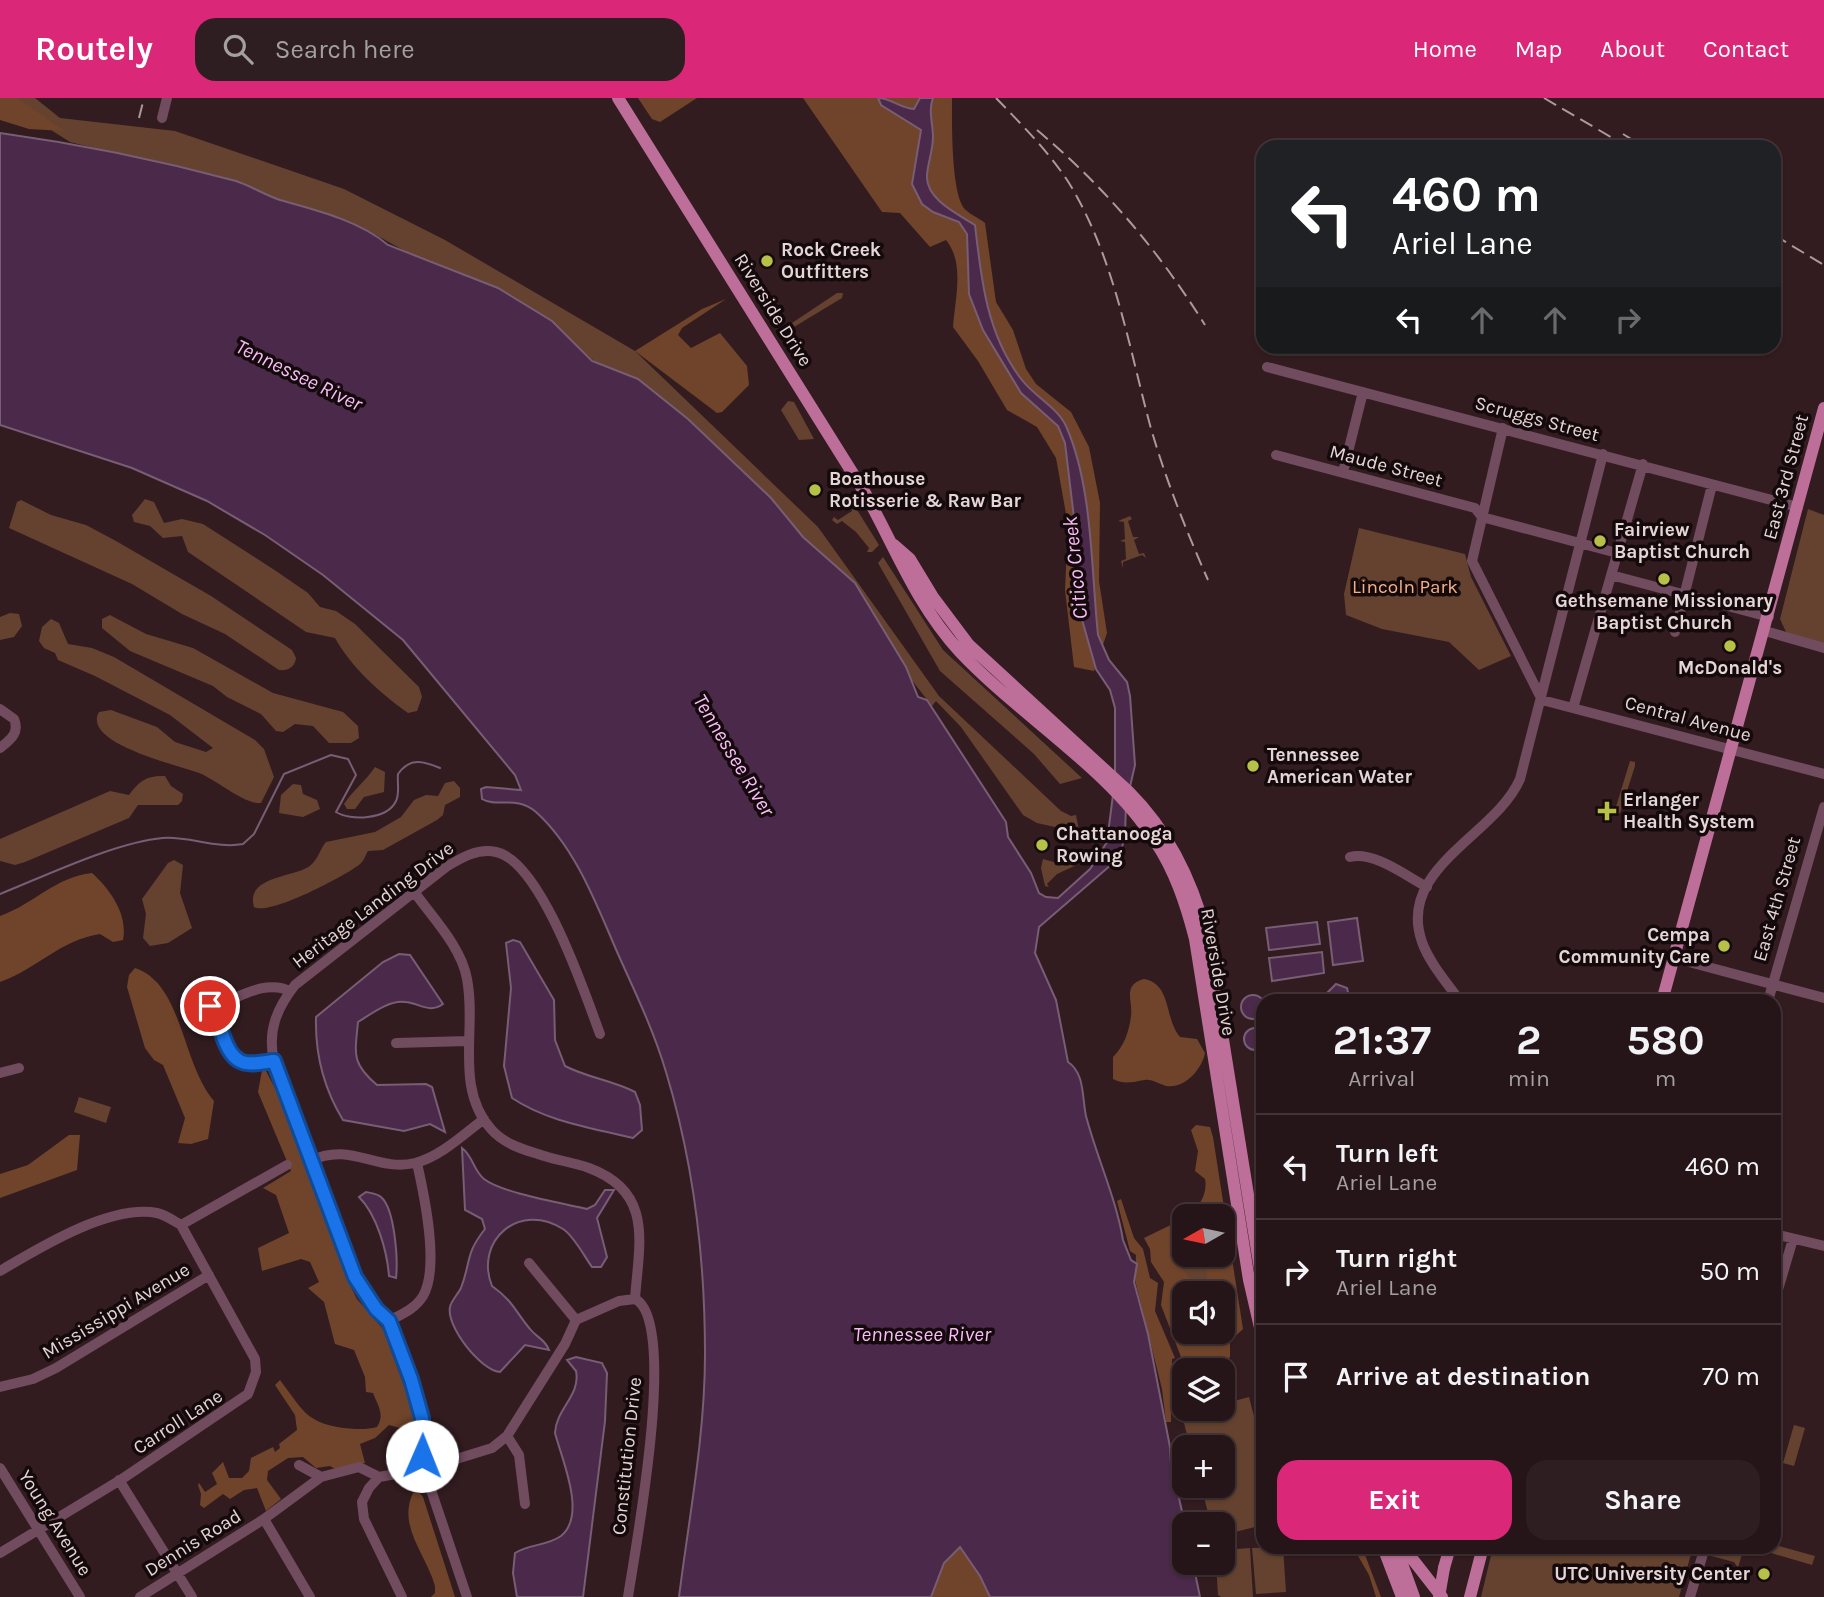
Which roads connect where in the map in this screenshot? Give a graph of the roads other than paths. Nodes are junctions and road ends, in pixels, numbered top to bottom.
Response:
1 (167, 98) edge
2 (618, 98) edge
3 (162, 118) dead end
4 (1267, 367) dead end
5 (1363, 392) junction
6 (1824, 408) edge
7 (1503, 428) junction
8 (1603, 454) junction
9 (1276, 455) dead end
10 (1643, 464) junction
11 (1343, 472) junction
12 (1712, 485) junction
13 (1798, 507) junction
14 (1482, 517) junction
15 (1583, 543) junction
16 (1617, 553) junction
17 (1611, 575) junction
18 (1685, 595) junction
19 (1769, 617) junction
20 (1765, 631) junction
21 (1675, 632) dead end
22 (1824, 648) edge
23 (1542, 700) junction
24 (1573, 708) junction
25 (0, 709) edge
26 (0, 748) edge
27 (1733, 749) junction
28 (1824, 774) edge
29 (1824, 807) edge
30 (1350, 858) dead end
31 (1427, 887) junction
32 (415, 893) junction
33 (1674, 958) junction
34 (1773, 984) junction
35 (290, 991) junction
36 (1455, 994) edge
37 (1664, 994) edge
38 (1770, 994) edge
39 (1824, 998) edge
40 (600, 1034) dead end
41 (468, 1041) junction
42 (396, 1043) dead end
43 (1218, 1049) junction
44 (274, 1061) junction
45 (19, 1068) dead end
46 (0, 1073) edge
47 (484, 1119) junction
48 (310, 1161) junction
49 (417, 1163) junction
50 (287, 1165) dead end
51 (181, 1225) junction
52 (1781, 1236) edge
53 (1793, 1239) junction
54 (1824, 1246) edge
55 (1256, 1251) edge
56 (529, 1263) dead end
57 (0, 1271) edge
58 (209, 1275) junction
59 (1781, 1279) edge
60 (635, 1299) junction
61 (1256, 1310) edge
62 (576, 1320) junction
63 (389, 1321) junction
64 (0, 1387) edge
65 (507, 1436) junction
66 (299, 1465) dead end
67 (0, 1468) edge
68 (424, 1469) junction
69 (321, 1477) junction
70 (379, 1478) junction
71 (119, 1480) junction
72 (525, 1504) dead end
73 (264, 1519) junction
74 (37, 1529) junction
75 (0, 1553) edge
76 (1384, 1554) edge
77 (1386, 1554) edge
78 (1399, 1554) edge
79 (1408, 1554) edge
80 (1448, 1554) edge
81 (1481, 1554) edge
82 (1703, 1554) edge
83 (177, 1573) junction
84 (1469, 1595) edge
85 (80, 1597) edge
86 (140, 1597) edge
87 (192, 1597) edge
88 (310, 1597) edge
89 (402, 1597) edge
90 (467, 1597) edge
91 (628, 1597) edge
92 (1392, 1597) edge
93 (1402, 1597) edge
94 (1414, 1597) edge
95 (1441, 1597) edge
96 (1690, 1597) edge

1 - 3 street
2 - 43 main road, Riverside Drive
4 - 5 street, Scruggs Street
5 - 7 street, Scruggs Street
5 - 11 street
6 - 13 main road, East 3rd Street
7 - 8 street, Scruggs Street
7 - 14 street
8 - 10 street, Scruggs Street
8 - 15 street
9 - 11 street, Maude Street
10 - 12 street, Scruggs Street
10 - 16 street
11 - 14 street, Maude Street
12 - 13 street, Scruggs Street
12 - 18 street
13 - 19 main road, East 3rd Street
14 - 15 street, Maude Street
14 - 23 street
15 - 16 street, Maude Street
15 - 23 street
16 - 17 street
17 - 18 street
17 - 24 street
18 - 19 street
18 - 21 street
19 - 20 main road, East 3rd Street
20 - 22 street
20 - 27 main road, East 3rd Street
23 - 24 street, Central Avenue
23 - 31 street
24 - 27 street, Central Avenue
25 - 26 street
27 - 28 street, Central Avenue
27 - 33 main road, East 3rd Street
29 - 34 street, East 4th Street
30 - 31 street
31 - 36 street
32 - 35 street, Heritage Landing Drive
32 - 40 street, Heritage Landing Drive
32 - 41 street
33 - 34 street
33 - 37 main road, East 3rd Street
34 - 38 street, East 4th Street
34 - 39 street
35 - 44 street, Heritage Landing Drive
35 - 44 street
41 - 42 street
41 - 47 street
43 - 55 main road, Riverside Drive
43 - 61 main road, Riverside Drive
44 - 48 street, Heritage Landing Drive
45 - 46 street
47 - 49 street
47 - 60 street
48 - 49 street
48 - 63 street, Heritage Landing Drive
49 - 63 street
50 - 51 street
51 - 57 street
51 - 58 street, Carroll Lane
52 - 53 street
53 - 54 street
53 - 59 street
56 - 62 street
58 - 64 street, Mississippi Avenue
58 - 71 street, Carroll Lane
60 - 62 street
60 - 91 street, Constitution Drive
62 - 65 street
63 - 68 street, Heritage Landing Drive
65 - 68 street
65 - 72 street
66 - 69 street
67 - 74 street, Young Avenue
68 - 70 street
68 - 90 street, Heritage Landing Drive
69 - 70 street
69 - 73 street, Dennis Road
70 - 89 street
71 - 74 street, Carroll Lane
71 - 83 street
73 - 83 street, Dennis Road
73 - 88 street
74 - 75 street, Carroll Lane
74 - 85 street, Young Avenue
76 - 92 main road
77 - 93 main road
78 - 94 main road
79 - 95 main road
80 - 95 main road, bridge
81 - 84 main road
82 - 96 street
83 - 86 street, Dennis Road
83 - 87 street

